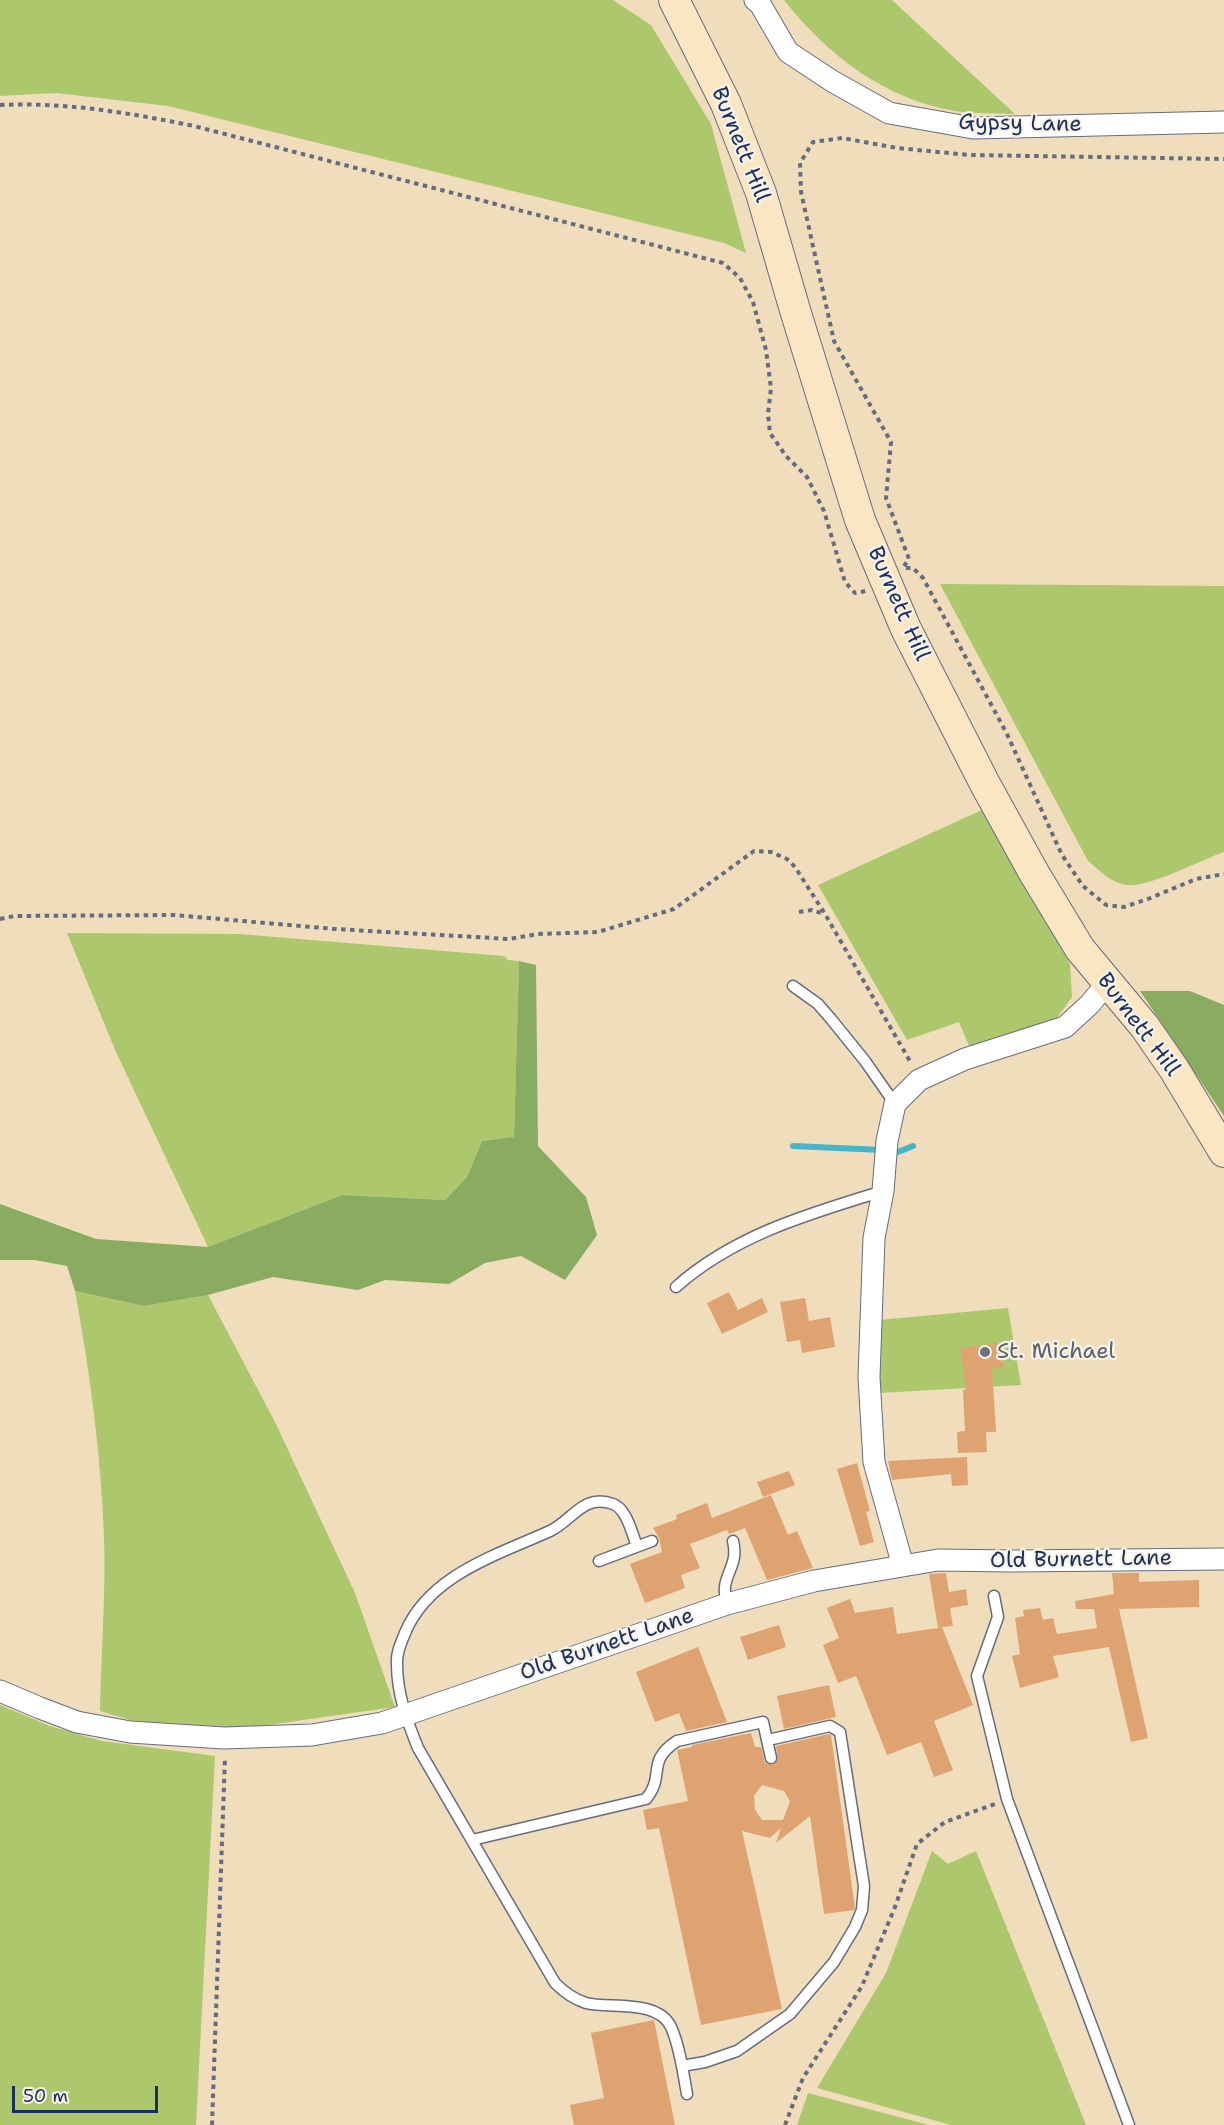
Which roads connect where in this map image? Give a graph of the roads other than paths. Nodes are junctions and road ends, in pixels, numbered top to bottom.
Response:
1 (755, 0) edge
2 (679, 2) edge
3 (1224, 122) edge
4 (1108, 982) junction
5 (793, 986) dead end
6 (895, 1104) junction
7 (1224, 1152) edge
8 (883, 1191) junction
9 (676, 1287) dead end
10 (652, 1541) dead end
11 (733, 1541) dead end
12 (637, 1546) junction
13 (1224, 1559) edge
14 (599, 1561) dead end
15 (903, 1566) junction
16 (994, 1596) dead end
17 (727, 1604) junction
18 (0, 1690) edge
19 (405, 1716) junction
20 (768, 1740) junction
21 (771, 1758) dead end
22 (472, 1840) junction
23 (682, 2066) junction
24 (687, 2094) dead end
25 (1129, 2125) edge

1 - 3 street, Gypsy Lane
2 - 4 main road, Burnett Hill
4 - 6 street
4 - 7 main road, Burnett Hill
5 - 6 lane
6 - 8 street
8 - 9 lane
8 - 15 street
10 - 12 lane
11 - 17 lane
12 - 14 lane
12 - 19 lane
13 - 15 street, Old Burnett Lane
15 - 17 street, Old Burnett Lane
16 - 25 lane
17 - 19 street, Old Burnett Lane
18 - 19 street, Old Burnett Lane
19 - 22 lane
20 - 21 lane
20 - 22 lane
20 - 23 lane
22 - 23 lane
23 - 24 lane

